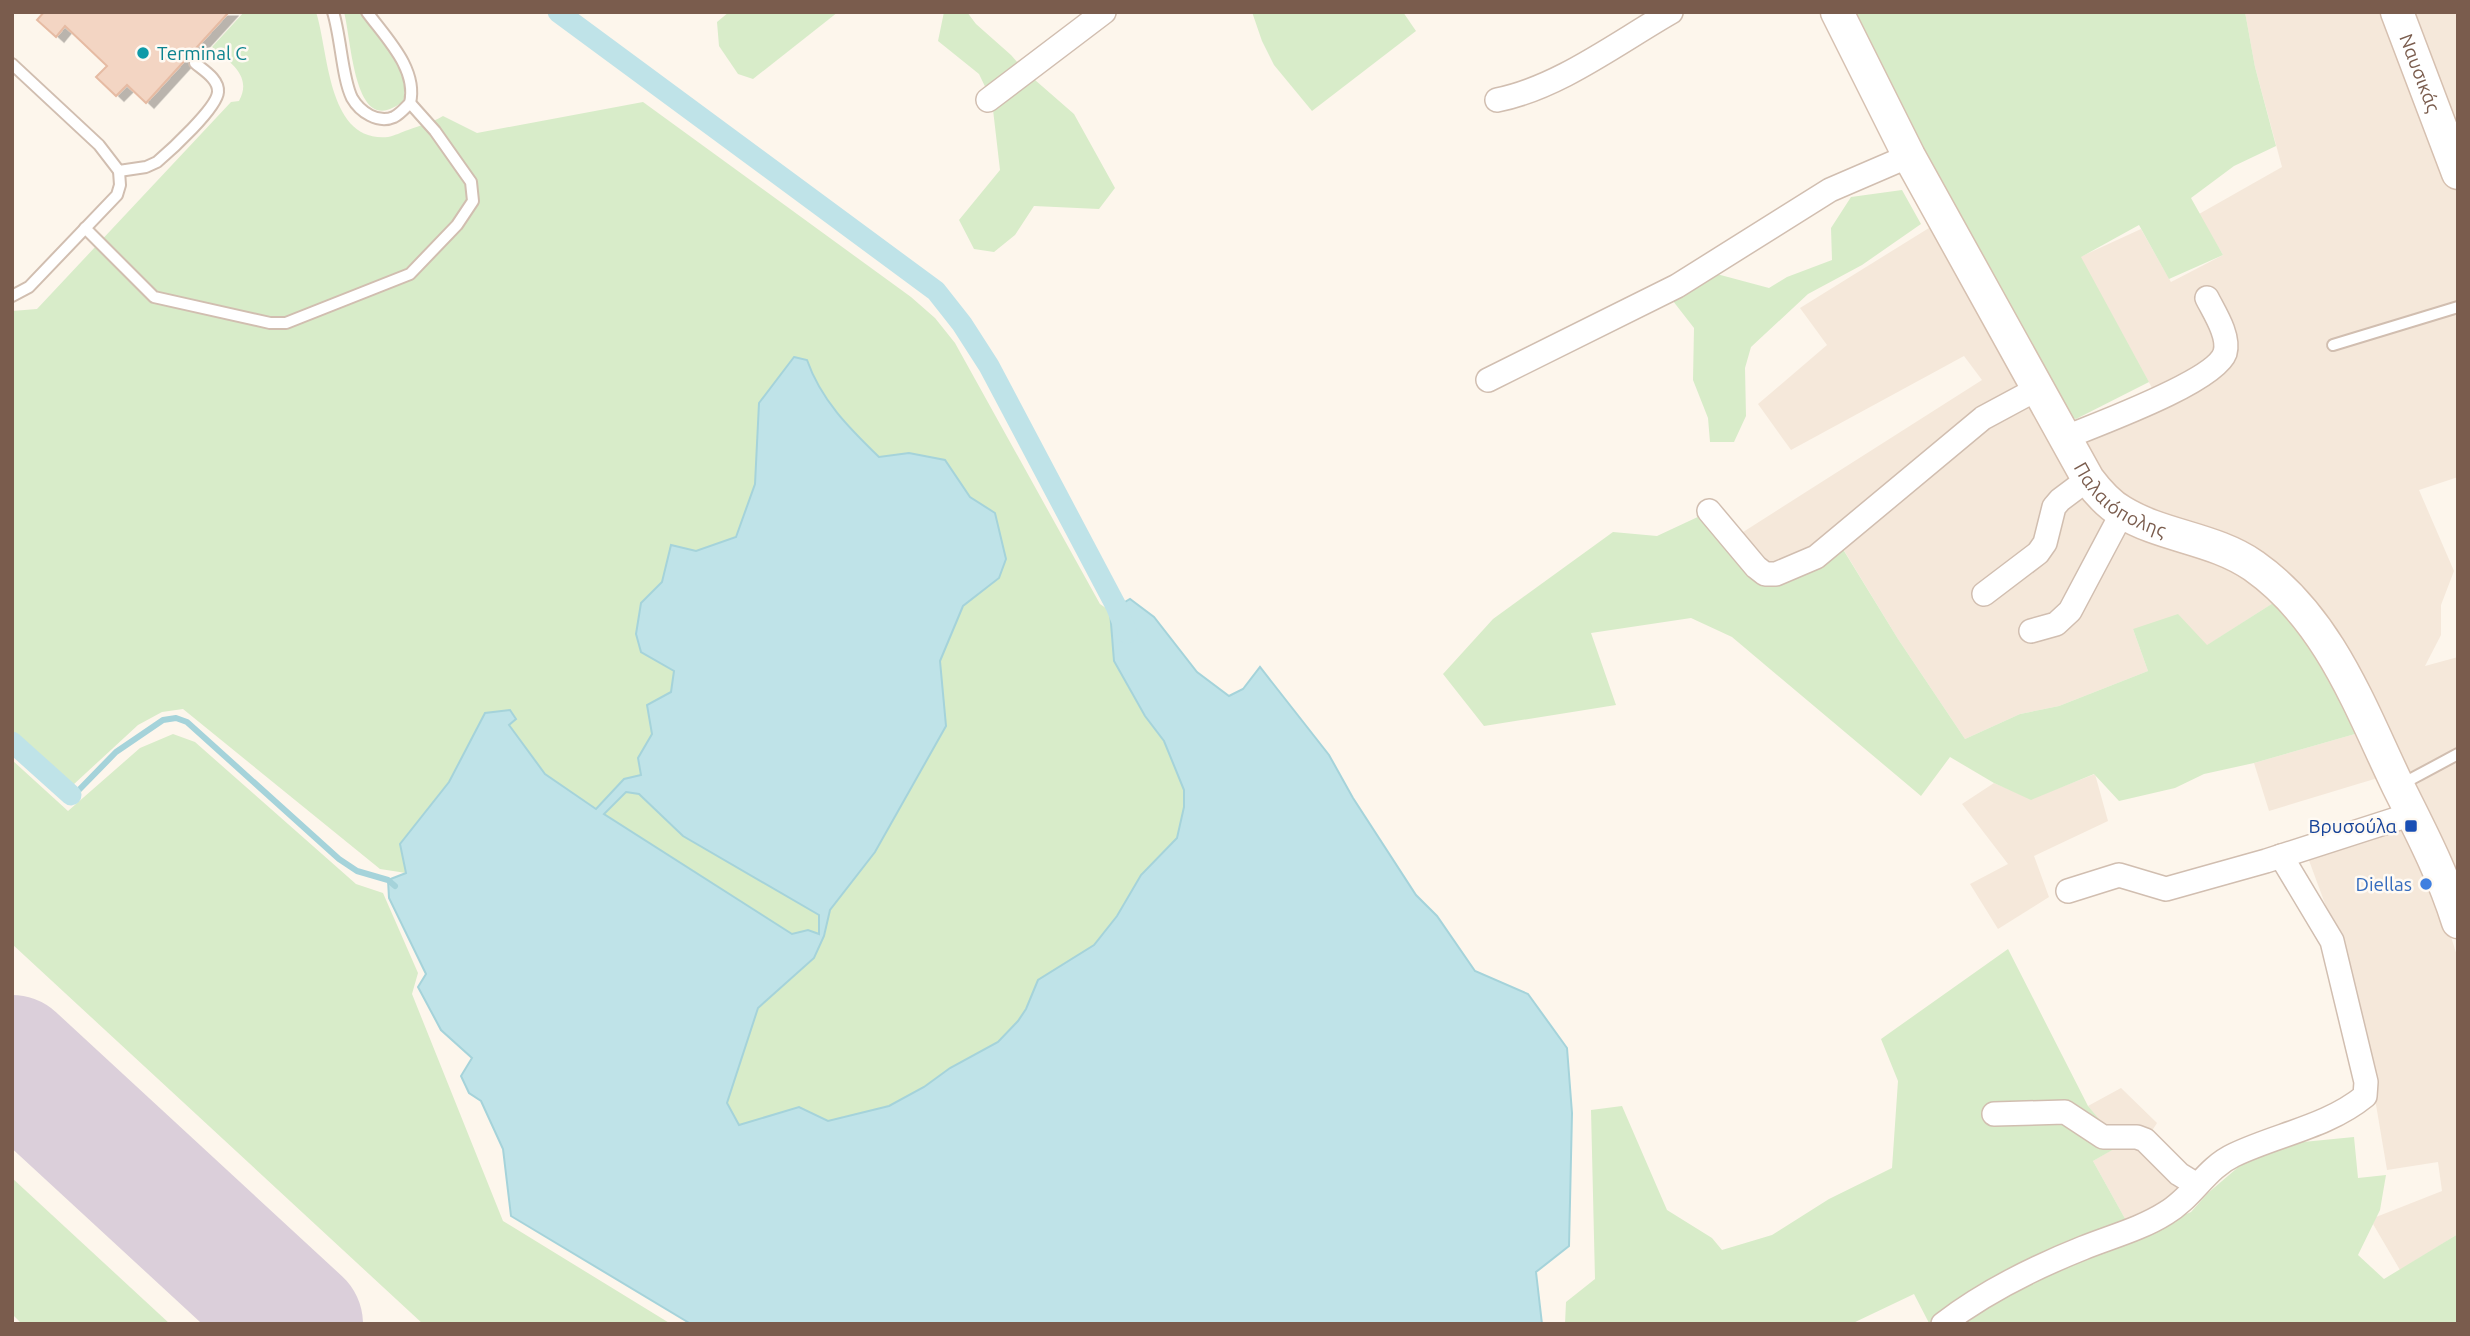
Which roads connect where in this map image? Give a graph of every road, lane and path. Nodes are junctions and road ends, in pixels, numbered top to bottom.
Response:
1 (333, 12) edge
2 (367, 12) edge
3 (1104, 12) edge
4 (1671, 12) edge
5 (1838, 12) edge
6 (2397, 12) edge
7 (195, 63) dead end
8 (12, 64) edge
9 (988, 100) dead end
10 (1497, 100) dead end
11 (410, 103) junction
12 (1909, 156) junction
13 (119, 171) junction
14 (2458, 173) edge
15 (85, 229) junction
16 (12, 296) edge
17 (2207, 298) dead end
18 (2458, 307) edge
19 (2333, 345) dead end
20 (1488, 380) dead end
21 (2037, 389) junction
22 (2064, 438) junction
23 (2088, 479) junction
24 (1709, 511) dead end
25 (2122, 513) junction
26 (1984, 594) dead end
27 (2031, 631) dead end
28 (2458, 754) edge
29 (2398, 786) junction
30 (2412, 814) junction
31 (2281, 856) junction
32 (2452, 888) edge
33 (2068, 891) dead end
34 (2458, 922) edge
35 (1994, 1114) dead end
36 (2197, 1185) junction
37 (1943, 1324) edge

1 - 11 lane
2 - 11 lane
3 - 9 street
4 - 10 street
5 - 12 main road, Παλαιόπολης
6 - 14 main road, Ναυσικάς
7 - 13 lane
8 - 13 lane
11 - 15 lane
12 - 20 street
12 - 21 main road, Παλαιόπολης
13 - 15 lane
15 - 16 lane
17 - 22 street
18 - 19 lane
21 - 22 main road, Παλαιόπολης
21 - 24 street
22 - 23 main road, Παλαιόπολης
23 - 25 main road, Παλαιόπολης
23 - 26 street
25 - 27 street
25 - 29 main road, Παλαιόπολης
28 - 29 lane
29 - 30 main road, Παλαιόπολης
30 - 31 street
30 - 32 main road, Παλαιόπολης
31 - 33 street
31 - 36 street
32 - 34 main road, Παλαιόπολης
35 - 36 street
36 - 37 street

